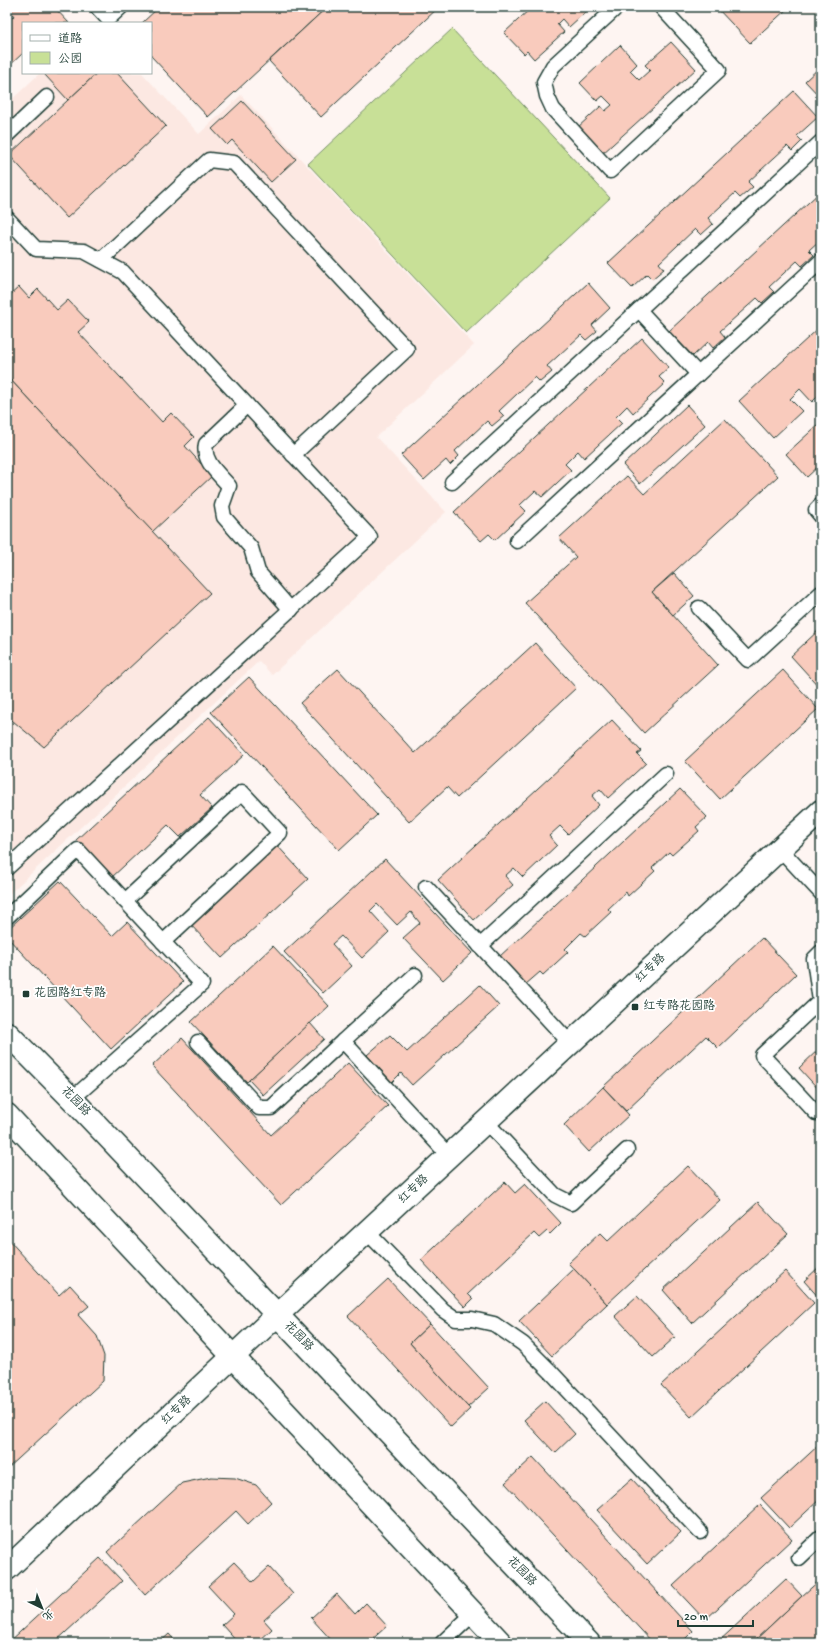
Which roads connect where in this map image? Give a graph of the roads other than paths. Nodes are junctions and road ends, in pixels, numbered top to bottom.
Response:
1 (97, 7) edge
2 (121, 7) edge
3 (617, 7) edge
4 (661, 7) edge
5 (47, 97) dead end
6 (7, 135) edge
7 (821, 142) edge
8 (7, 218) edge
9 (101, 260) junction
10 (821, 261) edge
11 (639, 310) junction
12 (698, 374) junction
13 (247, 405) junction
14 (293, 455) junction
15 (452, 482) dead end
16 (821, 505) edge
17 (821, 516) edge
18 (517, 541) dead end
19 (821, 593) edge
20 (700, 608) dead end
21 (291, 610) junction
22 (666, 774) dead end
23 (821, 811) edge
24 (780, 849) junction
25 (7, 868) edge
26 (426, 887) dead end
27 (821, 893) edge
28 (125, 901) junction
29 (7, 917) edge
30 (163, 942) junction
31 (480, 946) junction
32 (821, 952) edge
33 (415, 975) dead end
34 (7, 1033) edge
35 (343, 1041) junction
36 (198, 1042) dead end
37 (571, 1044) junction
38 (72, 1099) junction
39 (816, 1113) dead end
40 (9, 1121) edge
41 (486, 1122) junction
42 (627, 1150) dead end
43 (450, 1156) junction
44 (368, 1232) junction
45 (277, 1315) junction
46 (234, 1357) junction
47 (700, 1532) dead end
48 (821, 1537) edge
49 (799, 1558) dead end
50 (7, 1569) edge
51 (474, 1613) junction
52 (442, 1643) edge
53 (501, 1643) edge
54 (589, 1643) edge

1 - 2 lane
3 - 4 lane
5 - 6 lane
7 - 11 lane
8 - 9 lane
9 - 13 lane
9 - 14 lane
10 - 12 lane
11 - 12 lane
11 - 15 lane
12 - 18 lane
13 - 14 lane
13 - 21 lane
14 - 21 lane
16 - 17 lane
19 - 20 lane
21 - 25 lane
22 - 31 lane
23 - 24 main road, 红专路
24 - 27 lane
24 - 37 main road, 红专路
26 - 31 lane
28 - 29 lane
28 - 30 lane
28 - 30 lane
30 - 38 lane
31 - 37 lane
32 - 39 lane
33 - 35 lane
34 - 38 main road, 花园路
35 - 36 lane
35 - 43 lane
37 - 41 main road, 红专路
38 - 45 main road, 花园路
40 - 46 main road
41 - 42 lane
41 - 43 main road, 红专路
43 - 44 main road, 红专路
44 - 45 main road, 红专路
44 - 47 lane
45 - 46 main road, 红专路
45 - 54 main road, 花园路
46 - 50 main road, 红专路
46 - 51 main road
48 - 49 lane
51 - 52 lane
51 - 53 main road

